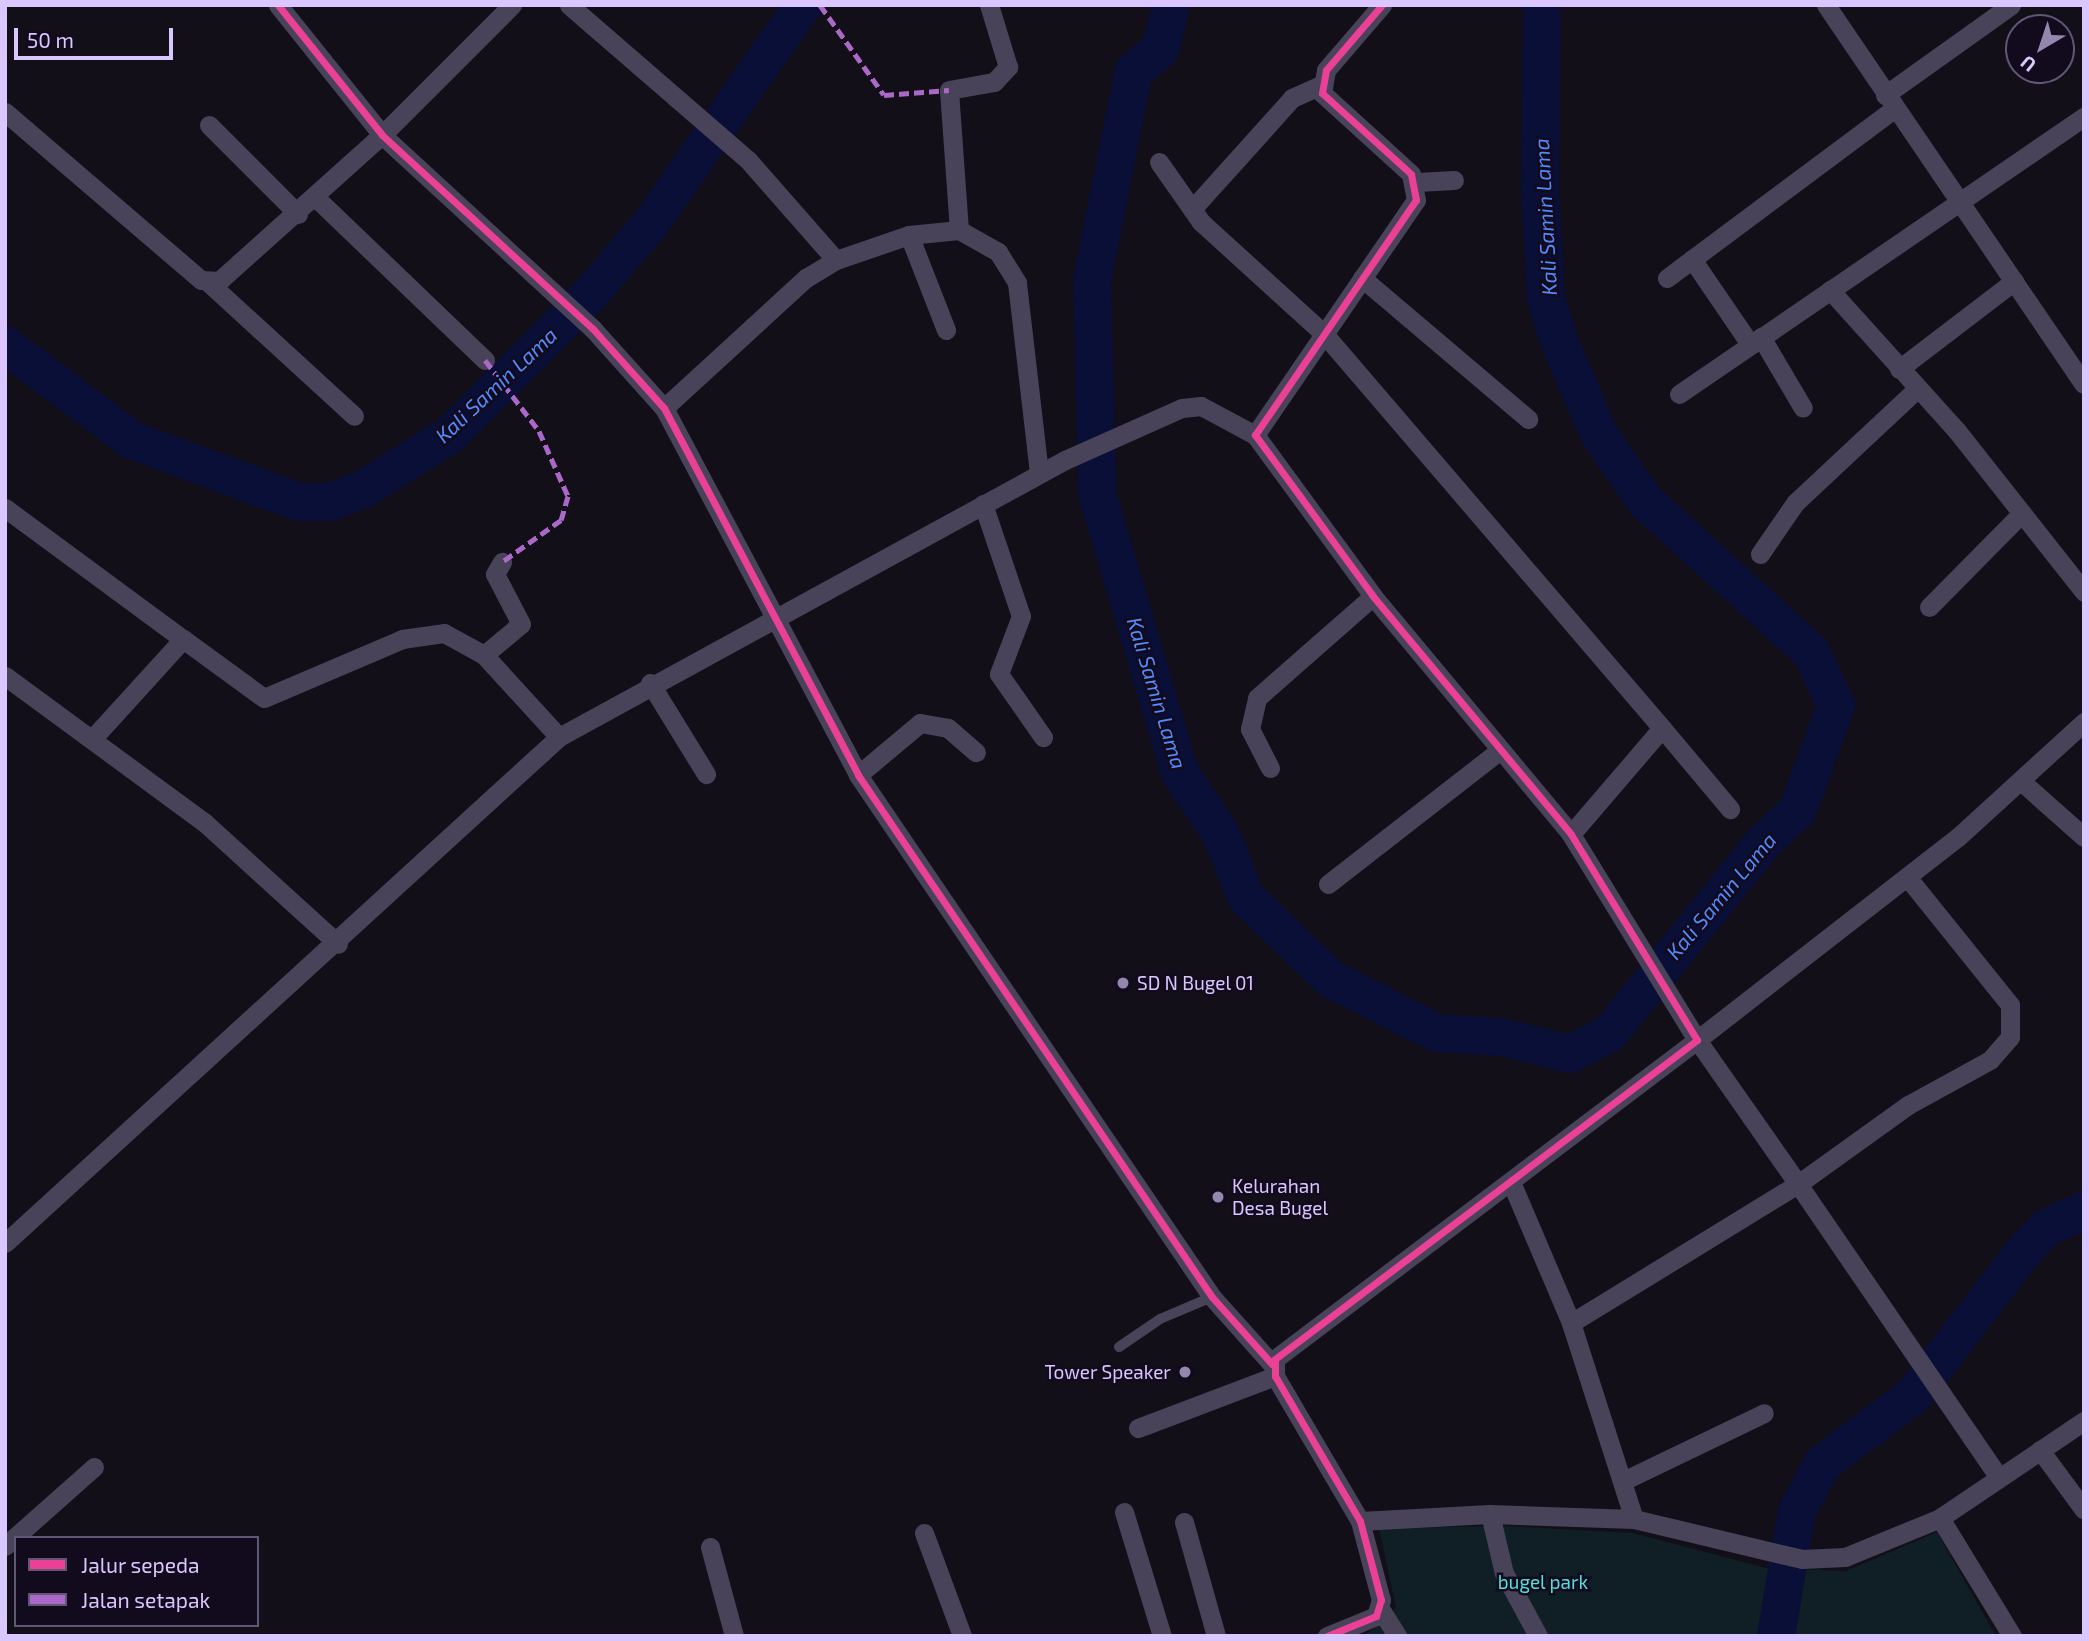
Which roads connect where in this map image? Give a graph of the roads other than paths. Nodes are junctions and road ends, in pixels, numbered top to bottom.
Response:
1 (278, 5) edge
2 (569, 5) edge
3 (989, 5) edge
4 (1382, 5) edge
5 (1826, 5) edge
6 (2011, 5) edge
7 (505, 8) edge
8 (1321, 85) junction
9 (1890, 102) junction
10 (2084, 117) edge
11 (8, 120) edge
12 (209, 125) dead end
13 (382, 135) junction
14 (1160, 162) dead end
15 (1454, 180) dead end
16 (1417, 181) junction
17 (314, 196) junction
18 (1960, 200) junction
19 (1194, 207) junction
20 (298, 214) junction
21 (959, 230) junction
22 (909, 235) junction
23 (1692, 259) junction
24 (836, 260) junction
25 (1362, 278) junction
26 (1667, 278) dead end
27 (2014, 281) junction
28 (208, 282) junction
29 (1830, 290) junction
30 (946, 330) dead end
31 (1325, 335) junction
32 (1755, 341) junction
33 (485, 360) dead end
34 (1899, 369) junction
35 (2084, 384) edge
36 (1917, 389) junction
37 (1679, 394) dead end
38 (664, 408) junction
39 (1803, 408) dead end
40 (354, 416) dead end
41 (1528, 419) dead end
42 (1255, 435) junction
43 (1039, 474) junction
44 (983, 504) junction
45 (5, 508) edge
46 (2022, 513) junction
47 (1760, 554) dead end
48 (502, 562) dead end
49 (2084, 592) edge
50 (1373, 596) junction
51 (1929, 607) dead end
52 (772, 616) junction
53 (183, 639) junction
54 (484, 655) junction
55 (5, 676) edge
56 (650, 683) junction
57 (2084, 722) edge
58 (1662, 729) junction
59 (559, 737) junction
60 (1043, 737) dead end
61 (93, 738) junction
62 (1499, 751) junction
63 (976, 752) dead end
64 (1270, 768) dead end
65 (706, 774) dead end
66 (858, 775) junction
67 (2022, 782) junction
68 (1730, 809) dead end
69 (1571, 834) junction
70 (2084, 837) edge
71 (1908, 878) junction
72 (1328, 884) dead end
73 (338, 944) junction
74 (1697, 1040) junction
75 (1511, 1182) junction
76 (1798, 1184) junction
77 (5, 1243) edge
78 (1212, 1297) junction
79 (1571, 1324) junction
80 (1119, 1347) dead end
81 (1273, 1370) junction
82 (1765, 1413) dead end
83 (2084, 1421) edge
84 (1138, 1429) dead end
85 (2040, 1450) junction
86 (94, 1467) dead end
87 (1998, 1476) junction
88 (1625, 1480) junction
89 (2084, 1510) edge
90 (1124, 1512) dead end
91 (1490, 1514) junction
92 (1940, 1518) junction
93 (1633, 1519) junction
94 (1360, 1521) junction
95 (1184, 1522) dead end
96 (924, 1533) dead end
97 (16, 1536) edge
98 (710, 1547) dead end
99 (1381, 1610) junction
100 (734, 1636) edge
101 (962, 1636) edge
102 (1162, 1636) edge
103 (1216, 1636) edge
104 (1327, 1636) edge
105 (1397, 1636) edge
106 (1538, 1636) edge
107 (2012, 1636) edge

1 - 13 street
2 - 24 street
3 - 21 street
4 - 8 street
5 - 9 street
6 - 9 street
7 - 13 street
8 - 16 street
8 - 19 street
9 - 18 street
9 - 23 street
10 - 18 street
11 - 28 street
12 - 20 street
13 - 17 street
13 - 38 street
14 - 19 street
15 - 16 street
16 - 25 street
17 - 20 street
17 - 33 street
18 - 27 street
18 - 29 street
19 - 31 street
20 - 28 street
21 - 22 street
21 - 43 street
22 - 24 street
22 - 30 street
23 - 26 street
23 - 32 street
24 - 38 street
25 - 31 street
25 - 41 street
27 - 34 street
27 - 35 street
28 - 40 street
29 - 32 street
29 - 34 street
31 - 42 street
31 - 58 street
32 - 37 street
32 - 39 street
34 - 36 street
36 - 46 street
36 - 47 street
38 - 52 street
42 - 43 street
42 - 50 street
43 - 44 street
44 - 52 street
44 - 60 street
45 - 53 street
46 - 49 street
46 - 51 street
48 - 54 street
50 - 62 street
50 - 64 street
52 - 56 street
52 - 66 street
53 - 54 street
53 - 61 street
54 - 59 street
55 - 61 street
56 - 59 street
56 - 65 street
57 - 67 street
58 - 68 street
58 - 69 street
59 - 73 street
61 - 73 street
62 - 69 street
62 - 72 street
63 - 66 street
66 - 78 street
67 - 70 street
67 - 71 street
69 - 74 street
71 - 74 street
71 - 76 street
73 - 77 street
74 - 75 street
74 - 76 street
75 - 79 street
75 - 81 street
76 - 79 street
76 - 87 street
78 - 80 lane
78 - 81 street
79 - 88 street
81 - 84 street
81 - 94 street
82 - 88 street
83 - 85 street
85 - 87 street
85 - 89 street
86 - 97 street
87 - 92 street
88 - 93 street
90 - 102 street
91 - 93 street
91 - 94 street
91 - 106 street
92 - 93 street
92 - 107 street
94 - 99 street
95 - 103 street
96 - 101 street
98 - 100 street
99 - 104 street
99 - 105 street

